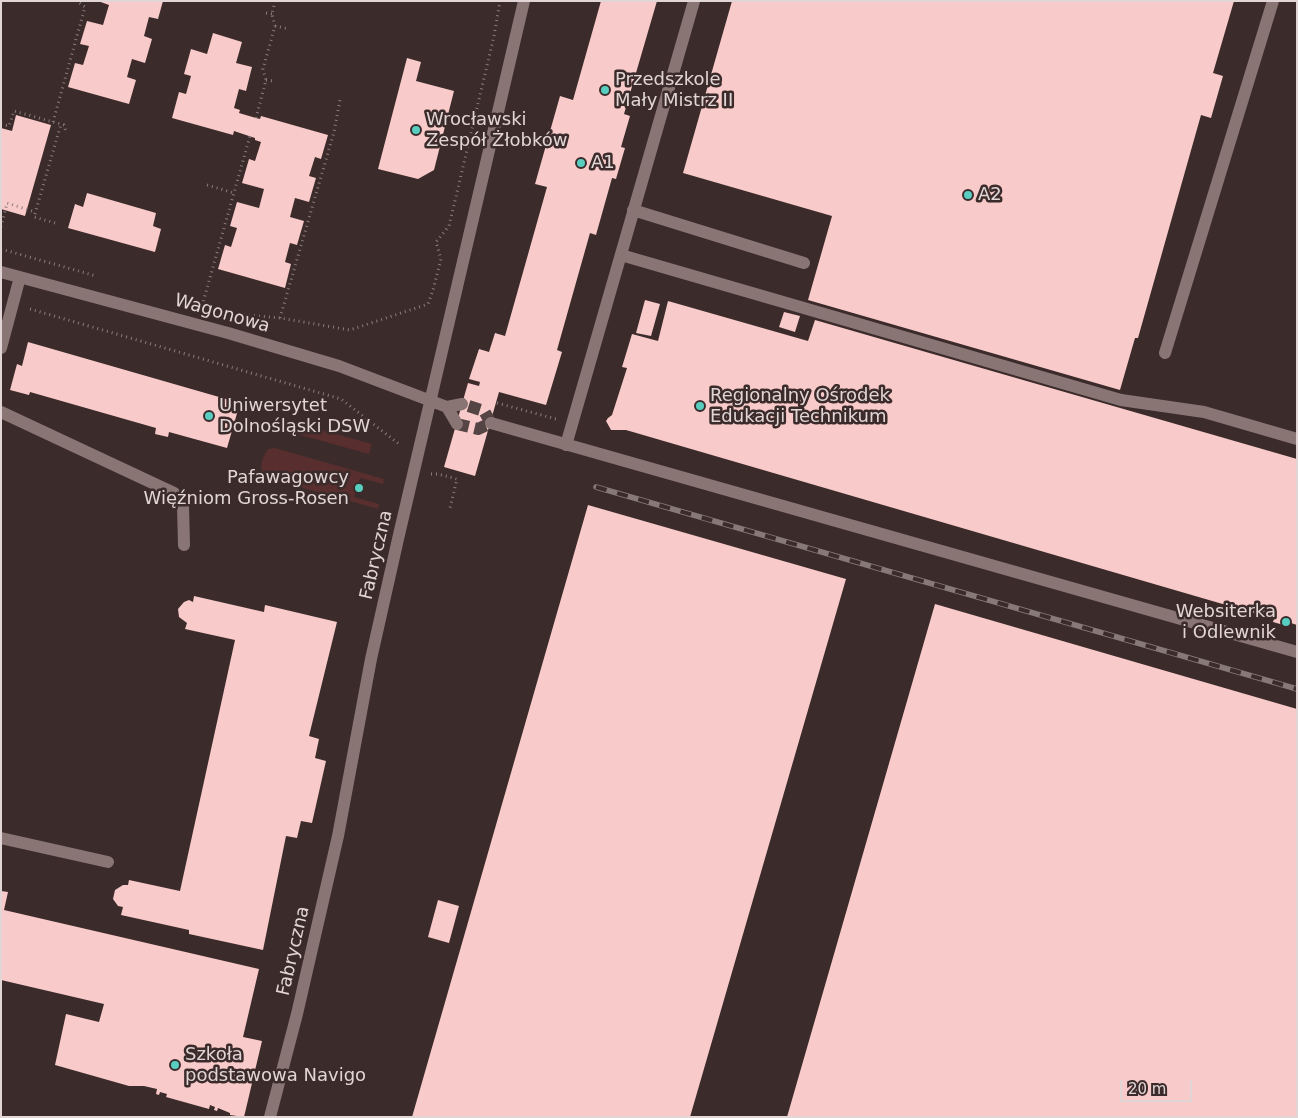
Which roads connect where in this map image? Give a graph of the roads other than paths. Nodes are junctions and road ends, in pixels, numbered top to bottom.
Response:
1 (524, 1) edge
2 (694, 1) edge
3 (1273, 1) edge
4 (634, 210) junction
5 (621, 254) junction
6 (804, 263) dead end
7 (1, 272) edge
8 (20, 277) junction
9 (1, 348) edge
10 (1164, 353) dead end
11 (430, 400) junction
12 (462, 404) tunnel mouth
13 (447, 407) junction
14 (1, 412) edge
15 (490, 423) dead end
16 (457, 424) dead end
17 (1297, 439) edge
18 (566, 445) junction
19 (184, 545) dead end
20 (1297, 652) edge
21 (1, 838) edge
22 (108, 862) dead end
23 (270, 1117) edge

1 - 11 street, Fabryczna
2 - 4 street
3 - 10 street
4 - 5 street
4 - 6 street
5 - 17 street
5 - 18 street
7 - 8 street, Wagonowa
8 - 9 street
8 - 11 street, Wagonowa
11 - 13 street, Wagonowa
11 - 23 street, Fabryczna
12 - 13 street
13 - 16 street
14 - 19 street
15 - 18 street
18 - 20 street
21 - 22 street

